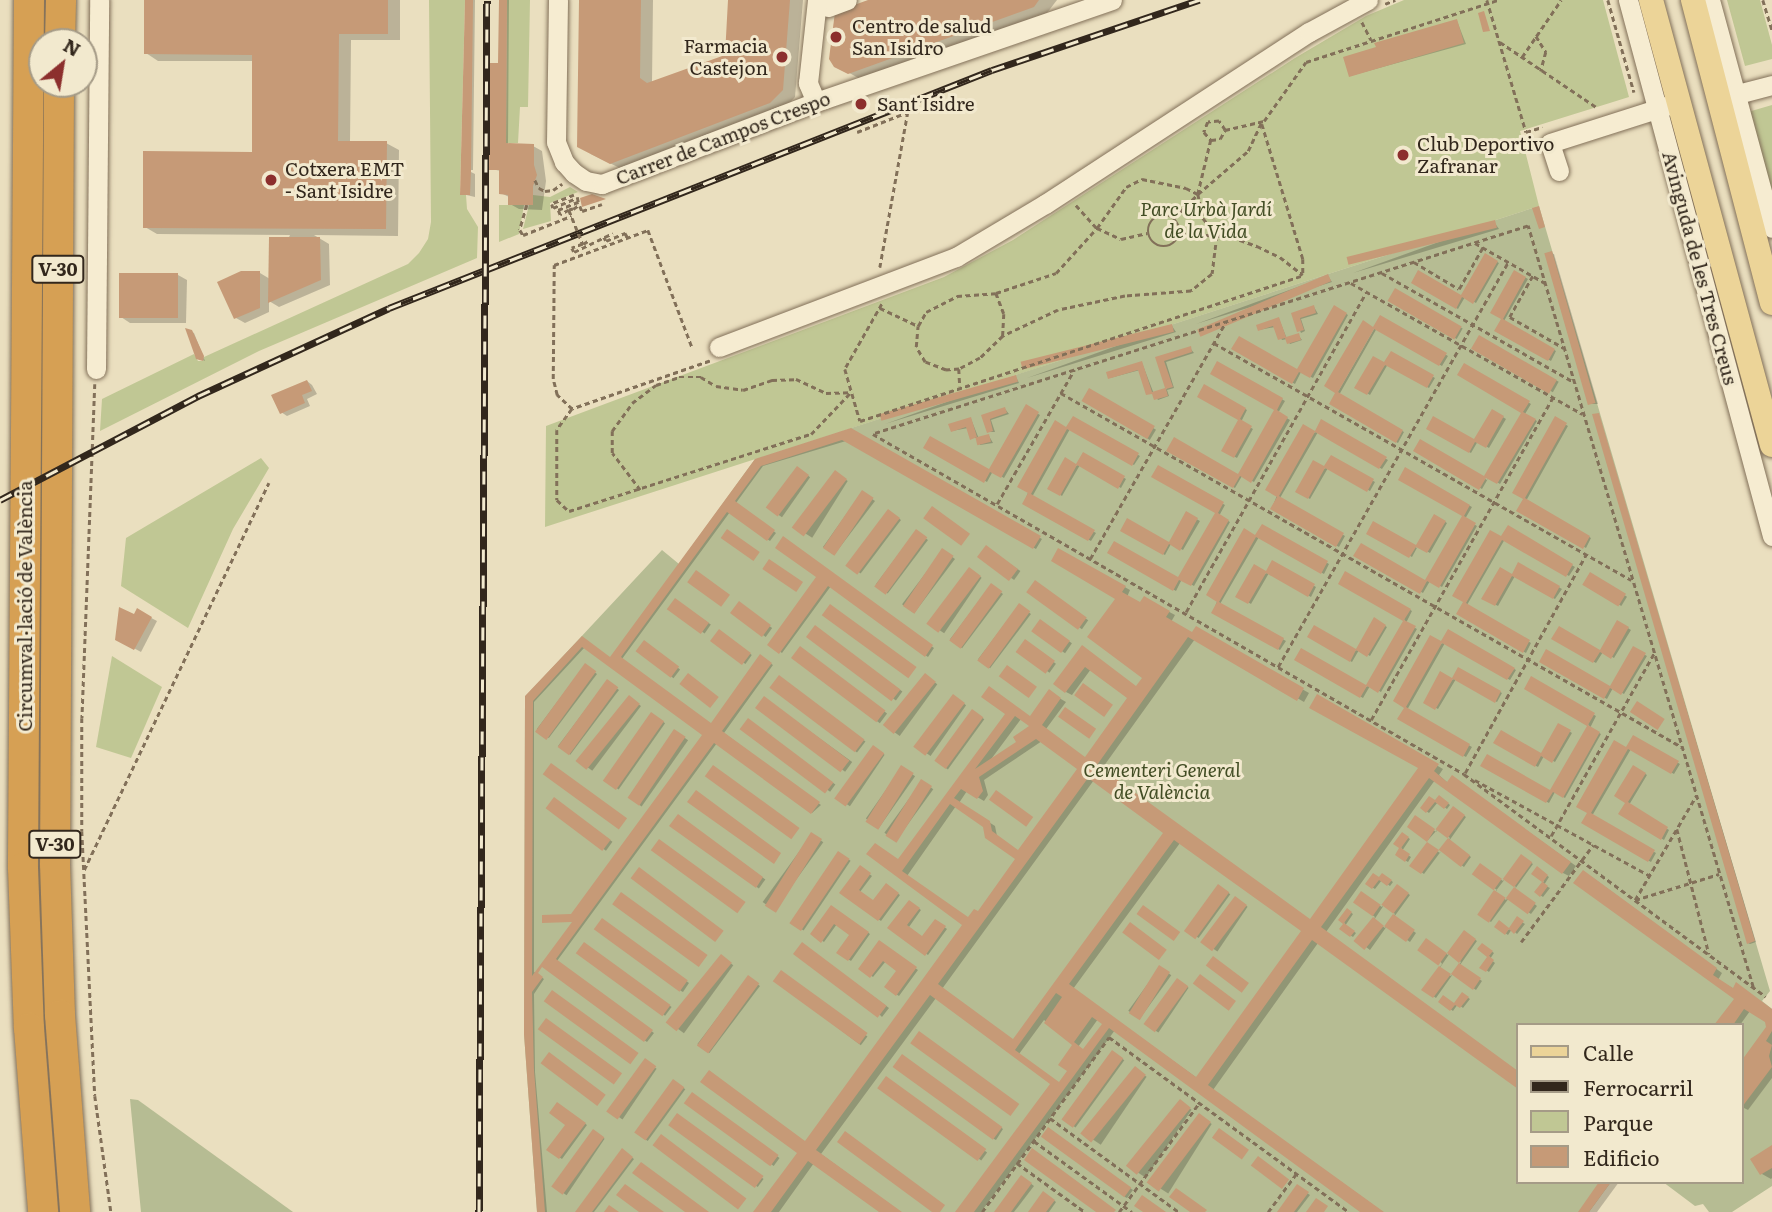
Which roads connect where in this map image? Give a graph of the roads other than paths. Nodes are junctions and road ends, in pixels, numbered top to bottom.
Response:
1 (29, 0) edge
2 (61, 0) edge
3 (99, 0) edge
4 (558, 0) edge
5 (847, 0) edge
6 (1112, 0) edge
7 (1628, 0) edge
8 (1651, 0) edge
9 (1693, 0) edge
10 (1710, 0) edge
11 (822, 4) edge
12 (1071, 6) edge
13 (1364, 8) edge
14 (60, 28) edge
15 (1772, 85) edge
16 (1727, 97) junction
17 (59, 98) edge
18 (816, 102) junction
19 (1680, 102) junction
20 (1657, 109) junction
21 (1559, 171) dead end
22 (1772, 228) edge
23 (1772, 303) edge
24 (719, 347) dead end
25 (96, 369) road end
26 (1772, 445) edge
27 (1772, 536) edge
28 (43, 1212) edge
29 (75, 1212) edge

1 - 28 highway, Circumval·lació de València / V-30
2 - 14 highway
3 - 25 street
4 - 18 street, Carrer de Campos Crespo
5 - 11 street
6 - 12 street, Carrer de Campos Crespo
7 - 20 street, Avinguda de les Tres Creus
8 - 19 main road, Avinguda de les Tres Creus
9 - 16 main road
10 - 16 street
11 - 18 street
12 - 18 street, Carrer de Campos Crespo
13 - 24 street
15 - 16 street
16 - 22 street
16 - 23 main road
17 - 29 highway, Circumval·lació de València / V-30
19 - 20 street
19 - 26 main road, Avinguda de les Tres Creus
20 - 21 street
20 - 27 street, Avinguda de les Tres Creus

